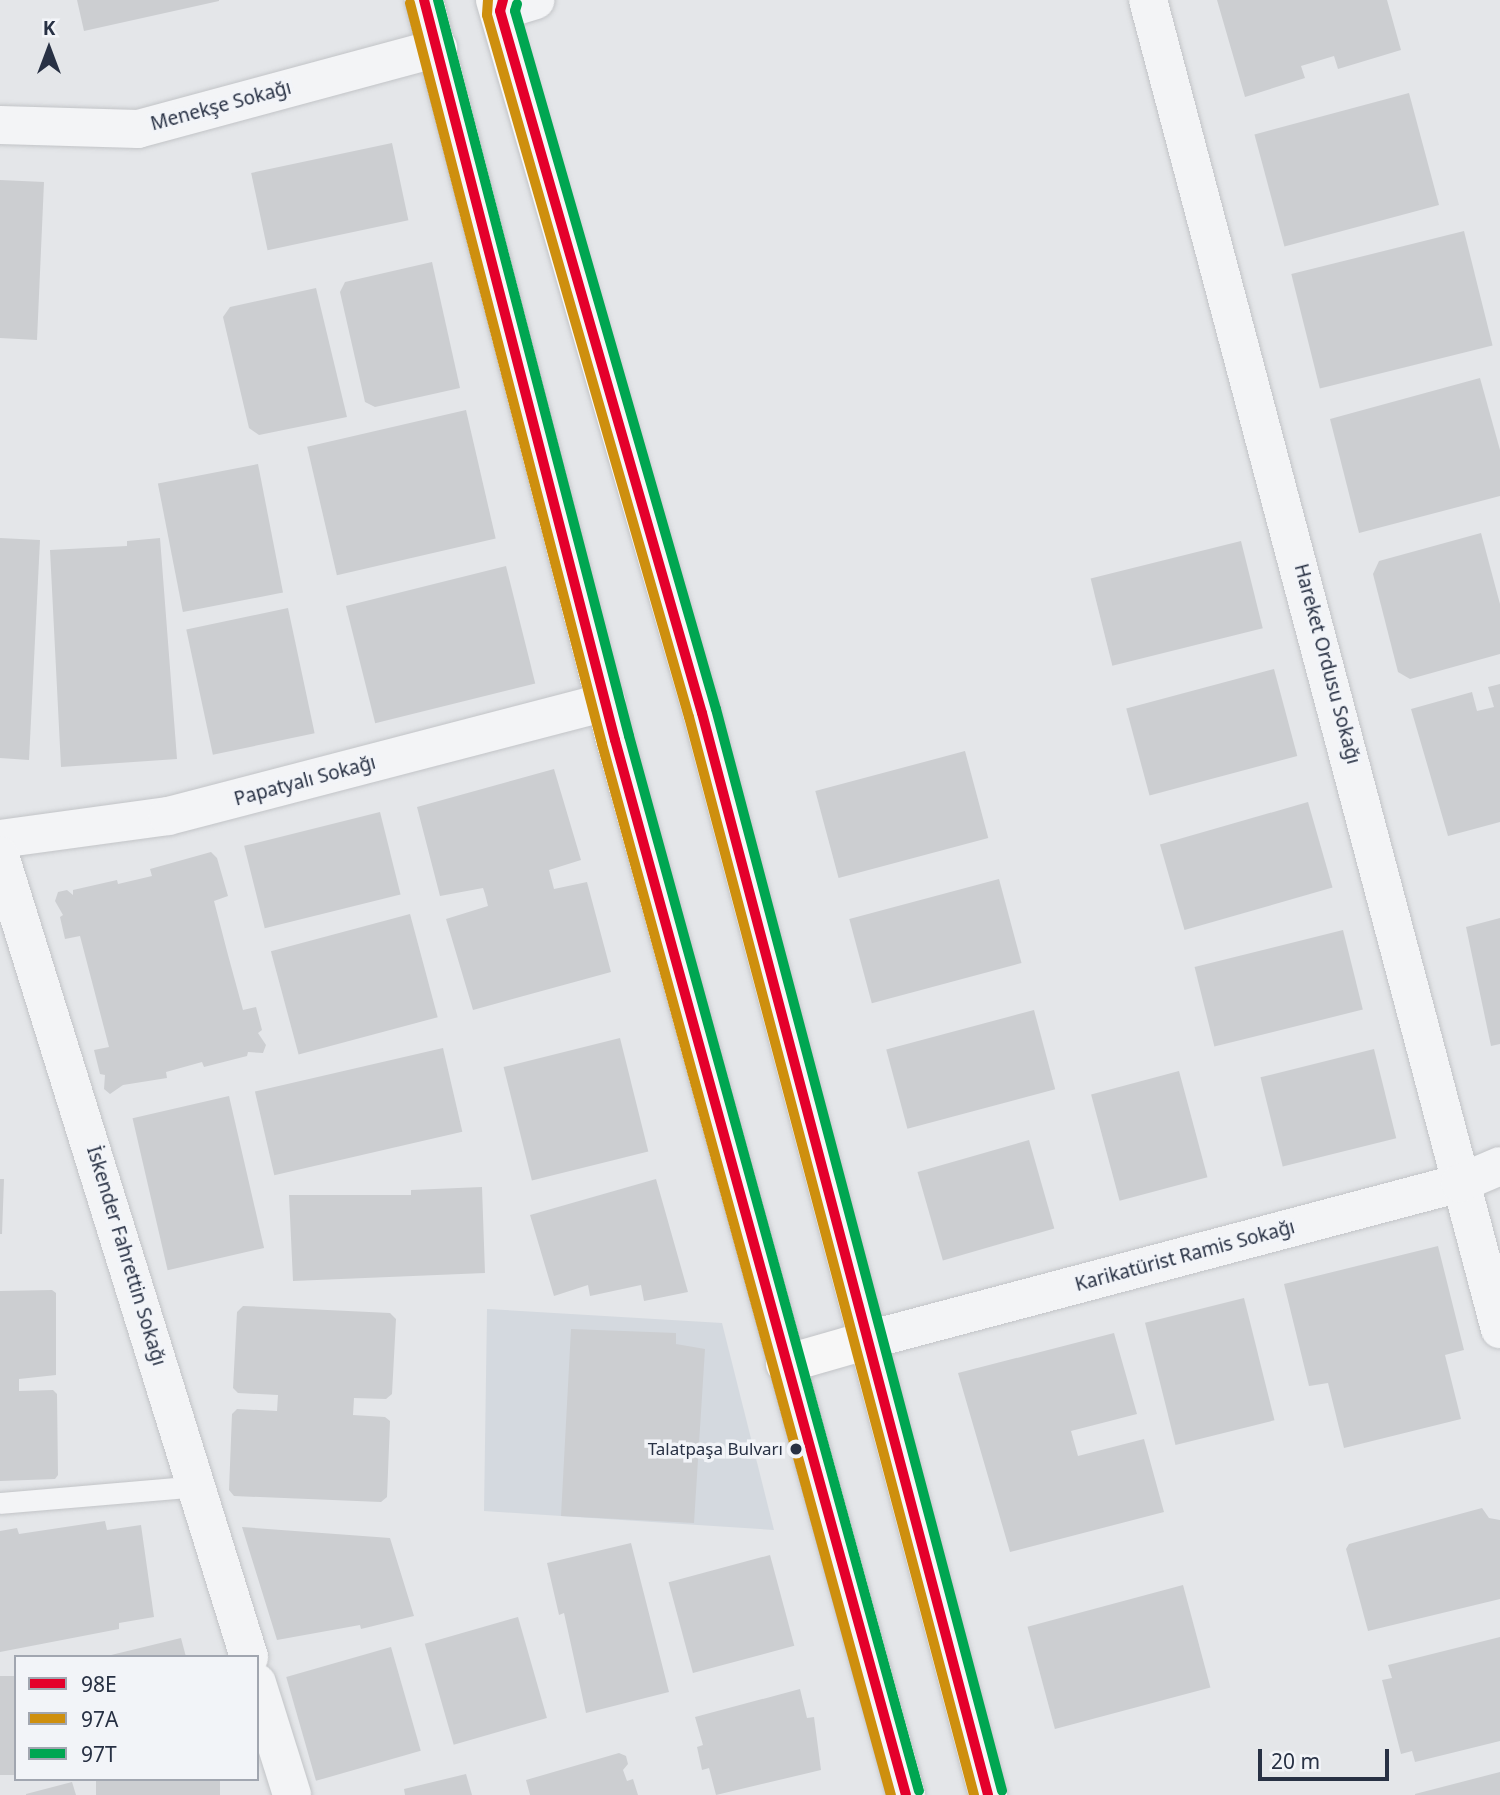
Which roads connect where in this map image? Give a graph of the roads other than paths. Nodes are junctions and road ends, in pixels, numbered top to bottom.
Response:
1 (424, 0) edge
2 (1148, 0) edge
3 (508, 3) edge
4 (438, 48) junction
5 (0, 124) edge
6 (606, 702) junction
7 (0, 839) edge
8 (0, 856) edge
9 (1500, 1167) edge
10 (1460, 1183) junction
11 (1500, 1329) edge
12 (868, 1340) junction
13 (785, 1364) junction
14 (197, 1486) junction
15 (0, 1503) edge
16 (248, 1655) edge
17 (259, 1689) edge
18 (292, 1795) edge
19 (906, 1795) edge
20 (988, 1795) edge

1 - 4 main road
2 - 10 street, Hareket Ordusu Sokağı
3 - 12 main road
4 - 5 street, Menekşe Sokağı
4 - 6 main road
6 - 7 street, Papatyalı Sokağı
6 - 13 main road
8 - 14 street, İskender Fahrettin Sokağı
9 - 10 street, Karikatürist Ramis Sokağı
10 - 11 street, Hareket Ordusu Sokağı
10 - 12 street, Karikatürist Ramis Sokağı
12 - 13 main road
12 - 20 main road
13 - 19 main road
14 - 15 lane
14 - 16 street, İskender Fahrettin Sokağı
17 - 18 street

